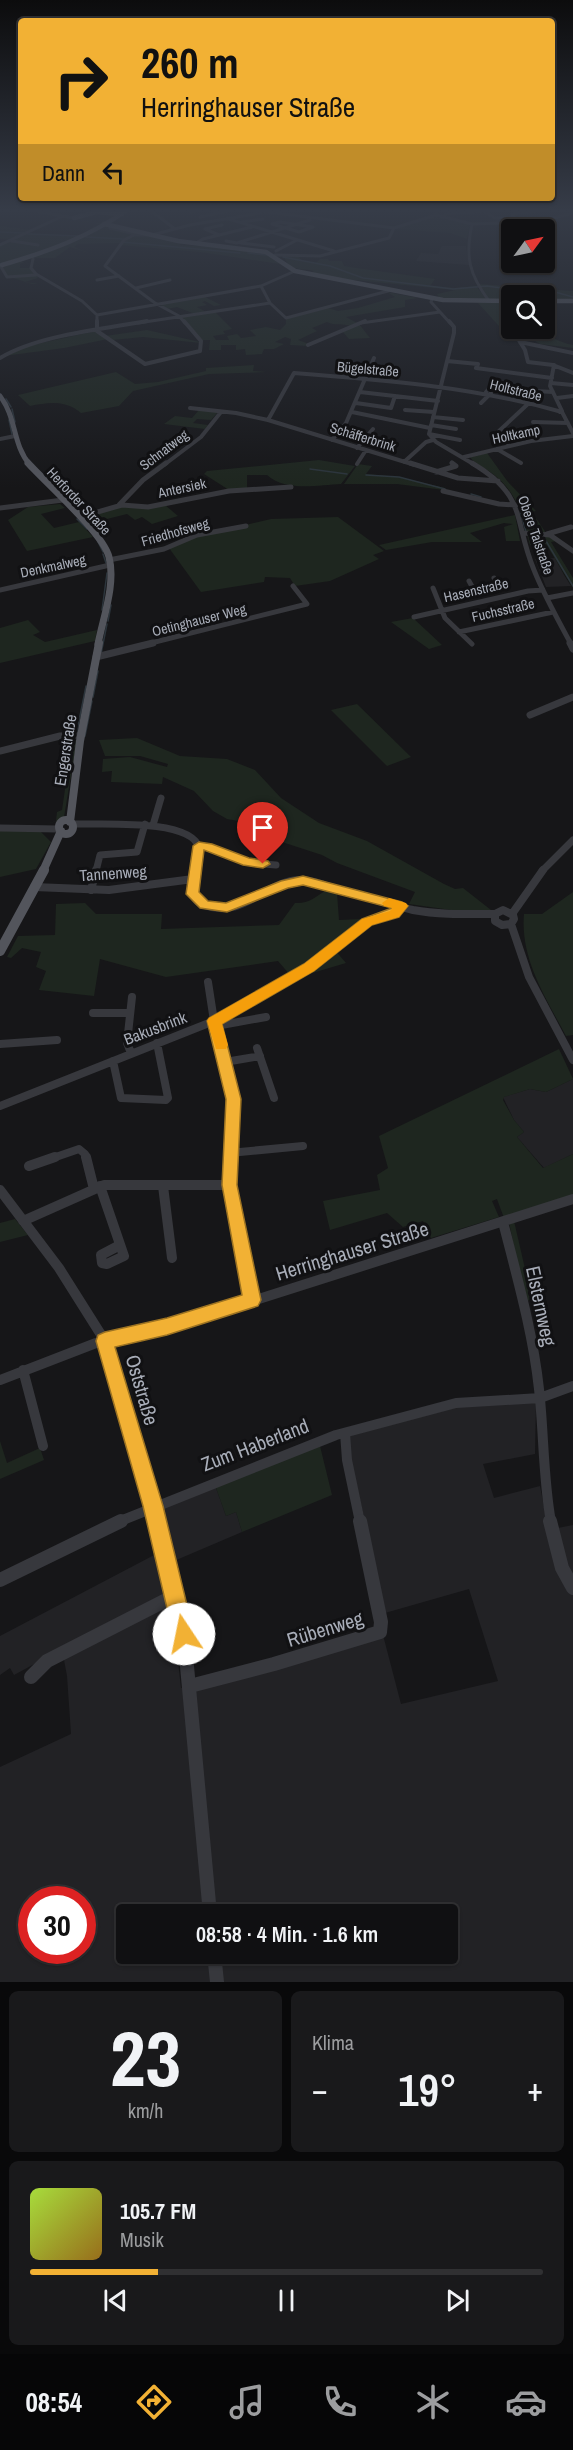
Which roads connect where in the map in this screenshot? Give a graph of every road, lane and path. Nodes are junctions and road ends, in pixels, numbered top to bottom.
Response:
1 (83, 302) edge
2 (158, 302) edge
3 (236, 302) edge
4 (345, 302) edge
5 (435, 302) edge
6 (155, 303) junction
7 (270, 303) joint
8 (245, 307) junction
9 (440, 312) junction
10 (97, 315) junction
11 (178, 316) junction
12 (97, 331) junction
13 (518, 339) edge
14 (520, 342) junction
15 (308, 345) dead end
16 (559, 349) junction
17 (573, 352) edge
18 (556, 354) dead end
19 (0, 358) edge
20 (374, 358) dead end
21 (447, 361) junction
22 (505, 365) dead end
23 (554, 365) junction
24 (476, 368) junction
25 (502, 371) junction
26 (473, 373) dead end
27 (573, 373) edge
28 (366, 379) junction
29 (496, 381) dead end
30 (551, 381) junction
31 (441, 385) junction
32 (573, 385) edge
33 (534, 389) dead end
34 (360, 392) junction
35 (553, 392) junction
36 (488, 393) junction
37 (0, 396) edge
38 (395, 396) junction
39 (573, 396) edge
40 (557, 398) junction
41 (438, 401) junction
42 (356, 403) junction
43 (481, 403) dead end
44 (530, 403) junction
45 (190, 408) dead end
46 (405, 410) dead end
47 (560, 411) junction
48 (221, 412) junction
49 (352, 412) junction
50 (434, 415) junction
51 (267, 420) junction
52 (464, 420) dead end
53 (533, 422) dead end
54 (568, 423) junction
55 (373, 429) dead end
56 (430, 429) junction
57 (456, 429) dead end
58 (573, 434) edge
59 (15, 436) junction
60 (0, 439) edge
61 (332, 440) junction
62 (433, 440) junction
63 (460, 440) dead end
64 (509, 446) junction
65 (357, 447) junction
66 (497, 449) junction
67 (366, 450) junction
68 (464, 457) junction
69 (404, 462) junction
70 (452, 463) dead end
71 (521, 463) dead end
72 (357, 464) dead end
73 (436, 472) junction
74 (498, 481) junction
75 (291, 487) dead end
76 (443, 491) dead end
77 (63, 500) junction
78 (516, 505) junction
79 (119, 506) junction
80 (0, 508) edge
81 (80, 517) junction
82 (246, 526) dead end
83 (571, 527) dead end
84 (523, 533) junction
85 (547, 534) junction
86 (573, 551) edge
87 (110, 563) junction
88 (494, 578) dead end
89 (469, 581) dead end
90 (293, 586) dead end
91 (433, 588) dead end
92 (0, 590) edge
93 (483, 590) junction
94 (543, 590) junction
95 (573, 593) edge
96 (547, 598) junction
97 (493, 599) junction
98 (442, 610) junction
99 (553, 612) junction
100 (414, 617) dead end
101 (459, 632) junction
102 (472, 644) dead end
103 (571, 645) edge
104 (96, 657) junction
105 (573, 697) edge
106 (530, 715) dead end
107 (81, 735) junction
108 (0, 751) edge
109 (161, 798) dead end
110 (149, 824) junction
111 (66, 827) junction
112 (0, 828) edge
113 (573, 840) edge
114 (199, 846) junction
115 (276, 865) dead end
116 (193, 879) junction
117 (34, 887) junction
118 (92, 890) junction
119 (402, 906) junction
120 (509, 912) junction
121 (494, 916) junction
122 (508, 924) junction
123 (0, 951) edge
124 (208, 982) dead end
125 (132, 997) dead end
126 (93, 1013) dead end
127 (130, 1013) junction
128 (266, 1017) dead end
129 (215, 1024) junction
130 (57, 1040) dead end
131 (157, 1042) junction
132 (0, 1044) edge
133 (131, 1053) junction
134 (573, 1060) edge
135 (113, 1061) junction
136 (225, 1062) junction
137 (274, 1098) dead end
138 (0, 1106) edge
139 (303, 1146) dead end
140 (229, 1153) junction
141 (29, 1166) dead end
142 (230, 1185) junction
143 (163, 1186) junction
144 (97, 1188) junction
145 (0, 1190) edge
146 (573, 1199) edge
147 (23, 1221) junction
148 (503, 1222) junction
149 (120, 1245) dead end
150 (172, 1258) dead end
151 (252, 1300) junction
152 (105, 1341) junction
153 (23, 1370) junction
154 (0, 1380) edge
155 (573, 1386) edge
156 (540, 1398) junction
157 (345, 1433) junction
158 (43, 1446) dead end
159 (153, 1506) junction
160 (0, 1581) edge
161 (573, 1588) edge
162 (176, 1595) junction
163 (32, 1677) dead end
164 (190, 1686) junction
165 (209, 1904) edge
166 (215, 1964) edge
167 (217, 1982) edge

1 - 10 street
2 - 6 street
3 - 8 street
4 - 7 street
5 - 9 street
6 - 10 street
6 - 11 street
7 - 8 street
8 - 11 street
9 - 15 street
9 - 21 street
10 - 12 street
11 - 12 street
11 - 12 street
12 - 19 street
13 - 14 street
14 - 16 street
14 - 23 street
16 - 17 street
16 - 18 street
20 - 28 street
21 - 24 street
21 - 31 street
22 - 25 street
23 - 27 street
23 - 30 street
24 - 25 street
24 - 26 street
25 - 30 street
28 - 31 street, Bügelstraße
28 - 34 street
28 - 51 street, Bügelstraße
29 - 36 street
30 - 32 street
30 - 35 street
31 - 36 street, Holtstraße
31 - 41 street
33 - 35 street
34 - 38 street
34 - 42 street
35 - 40 street
36 - 43 street
36 - 44 street, Holtstraße
37 - 59 main road, Herforder Straße
38 - 41 street
38 - 42 street
39 - 40 street
40 - 47 street
41 - 50 street
42 - 49 street
44 - 47 street, Holtstraße
44 - 64 street
45 - 48 street, Schäfferbrink
46 - 50 street
47 - 54 street, Holtstraße
48 - 51 street, Schäfferbrink
48 - 79 street, Schnatweg
49 - 56 street
49 - 61 street
50 - 52 street
50 - 56 street
51 - 61 street, Schäfferbrink
53 - 54 street
54 - 58 street, Holtstraße
55 - 65 street
56 - 57 street
56 - 62 street, Obere Talstraße
56 - 63 street
58 - 64 street, Holtkamp
59 - 60 street
59 - 77 main road, Herforder Straße
61 - 65 street, Schäfferbrink
62 - 68 street, Obere Talstraße
62 - 69 street
64 - 66 street, Holtkamp
65 - 67 street, Schäfferbrink
66 - 68 street, Holtkamp
66 - 71 street
67 - 69 street, Schäfferbrink
67 - 72 street
68 - 74 street, Obere Talstraße
69 - 73 street, Schäfferbrink
70 - 73 street
73 - 74 street, Schäfferbrink
74 - 78 street, Obere Talstraße
75 - 79 street, Antersiek
76 - 78 street
77 - 80 street
77 - 81 main road, Herforder Straße
78 - 84 street, Obere Talstraße
79 - 81 street, Antersiek
81 - 87 main road, Herforder Straße
82 - 87 street, Friedhofsweg
83 - 85 street
84 - 85 street
84 - 94 street, Obere Talstraße
85 - 86 street
87 - 92 street, Denkmalweg
87 - 104 main road
88 - 93 street
89 - 93 street
90 - 104 street, Oetinghauser Weg
91 - 98 street
93 - 97 street
94 - 96 street, Obere Talstraße
94 - 97 street, Hasenstraße
95 - 96 street
96 - 99 street, Obere Talstraße
97 - 98 street, Hasenstraße
98 - 100 street, Hasenstraße
98 - 101 street
99 - 101 street, Fuchsstraße
99 - 103 street, Obere Talstraße
101 - 102 street
104 - 107 main road, Engerstraße
105 - 106 street
107 - 108 street
107 - 111 main road, Engerstraße
109 - 110 street
110 - 111 street
110 - 114 street
110 - 118 street
111 - 112 street
111 - 117 main road, Engerstraße
113 - 120 street
114 - 115 street
114 - 116 street
116 - 118 street, Tannenweg
116 - 119 street
117 - 118 street, Tannenweg
117 - 123 main road, Engerstraße
119 - 121 street
119 - 129 street, Bakusbrink
120 - 121 street
120 - 122 street
121 - 122 street
122 - 134 street
124 - 129 street
125 - 127 street
126 - 127 street
127 - 133 street
128 - 129 street
129 - 131 street, Bakusbrink
129 - 136 street
130 - 132 street
131 - 133 street, Bakusbrink
131 - 135 street
133 - 135 street, Bakusbrink
135 - 138 street, Bakusbrink
136 - 137 street
136 - 140 street
139 - 140 street
140 - 142 street
141 - 144 street
142 - 143 street
142 - 151 street
143 - 144 street
143 - 150 street
144 - 147 street
144 - 149 street
145 - 147 street, Oststraße
146 - 148 street, Herringhauser Straße
147 - 152 street, Oststraße
148 - 151 street, Herringhauser Straße
148 - 156 street, Elsternweg
151 - 152 street, Herringhauser Straße
152 - 153 street, Herringhauser Straße
152 - 159 street, Oststraße
153 - 154 street, Herringhauser Straße
153 - 158 street
155 - 156 street, Zum Haberland
156 - 157 street, Zum Haberland
156 - 161 street
157 - 159 street, Zum Haberland
157 - 164 street, Rübenweg
159 - 160 street, Zum Haberland
159 - 162 street, Oststraße
162 - 163 street
162 - 164 street, Oststraße
164 - 165 street, Oststraße
166 - 167 street

